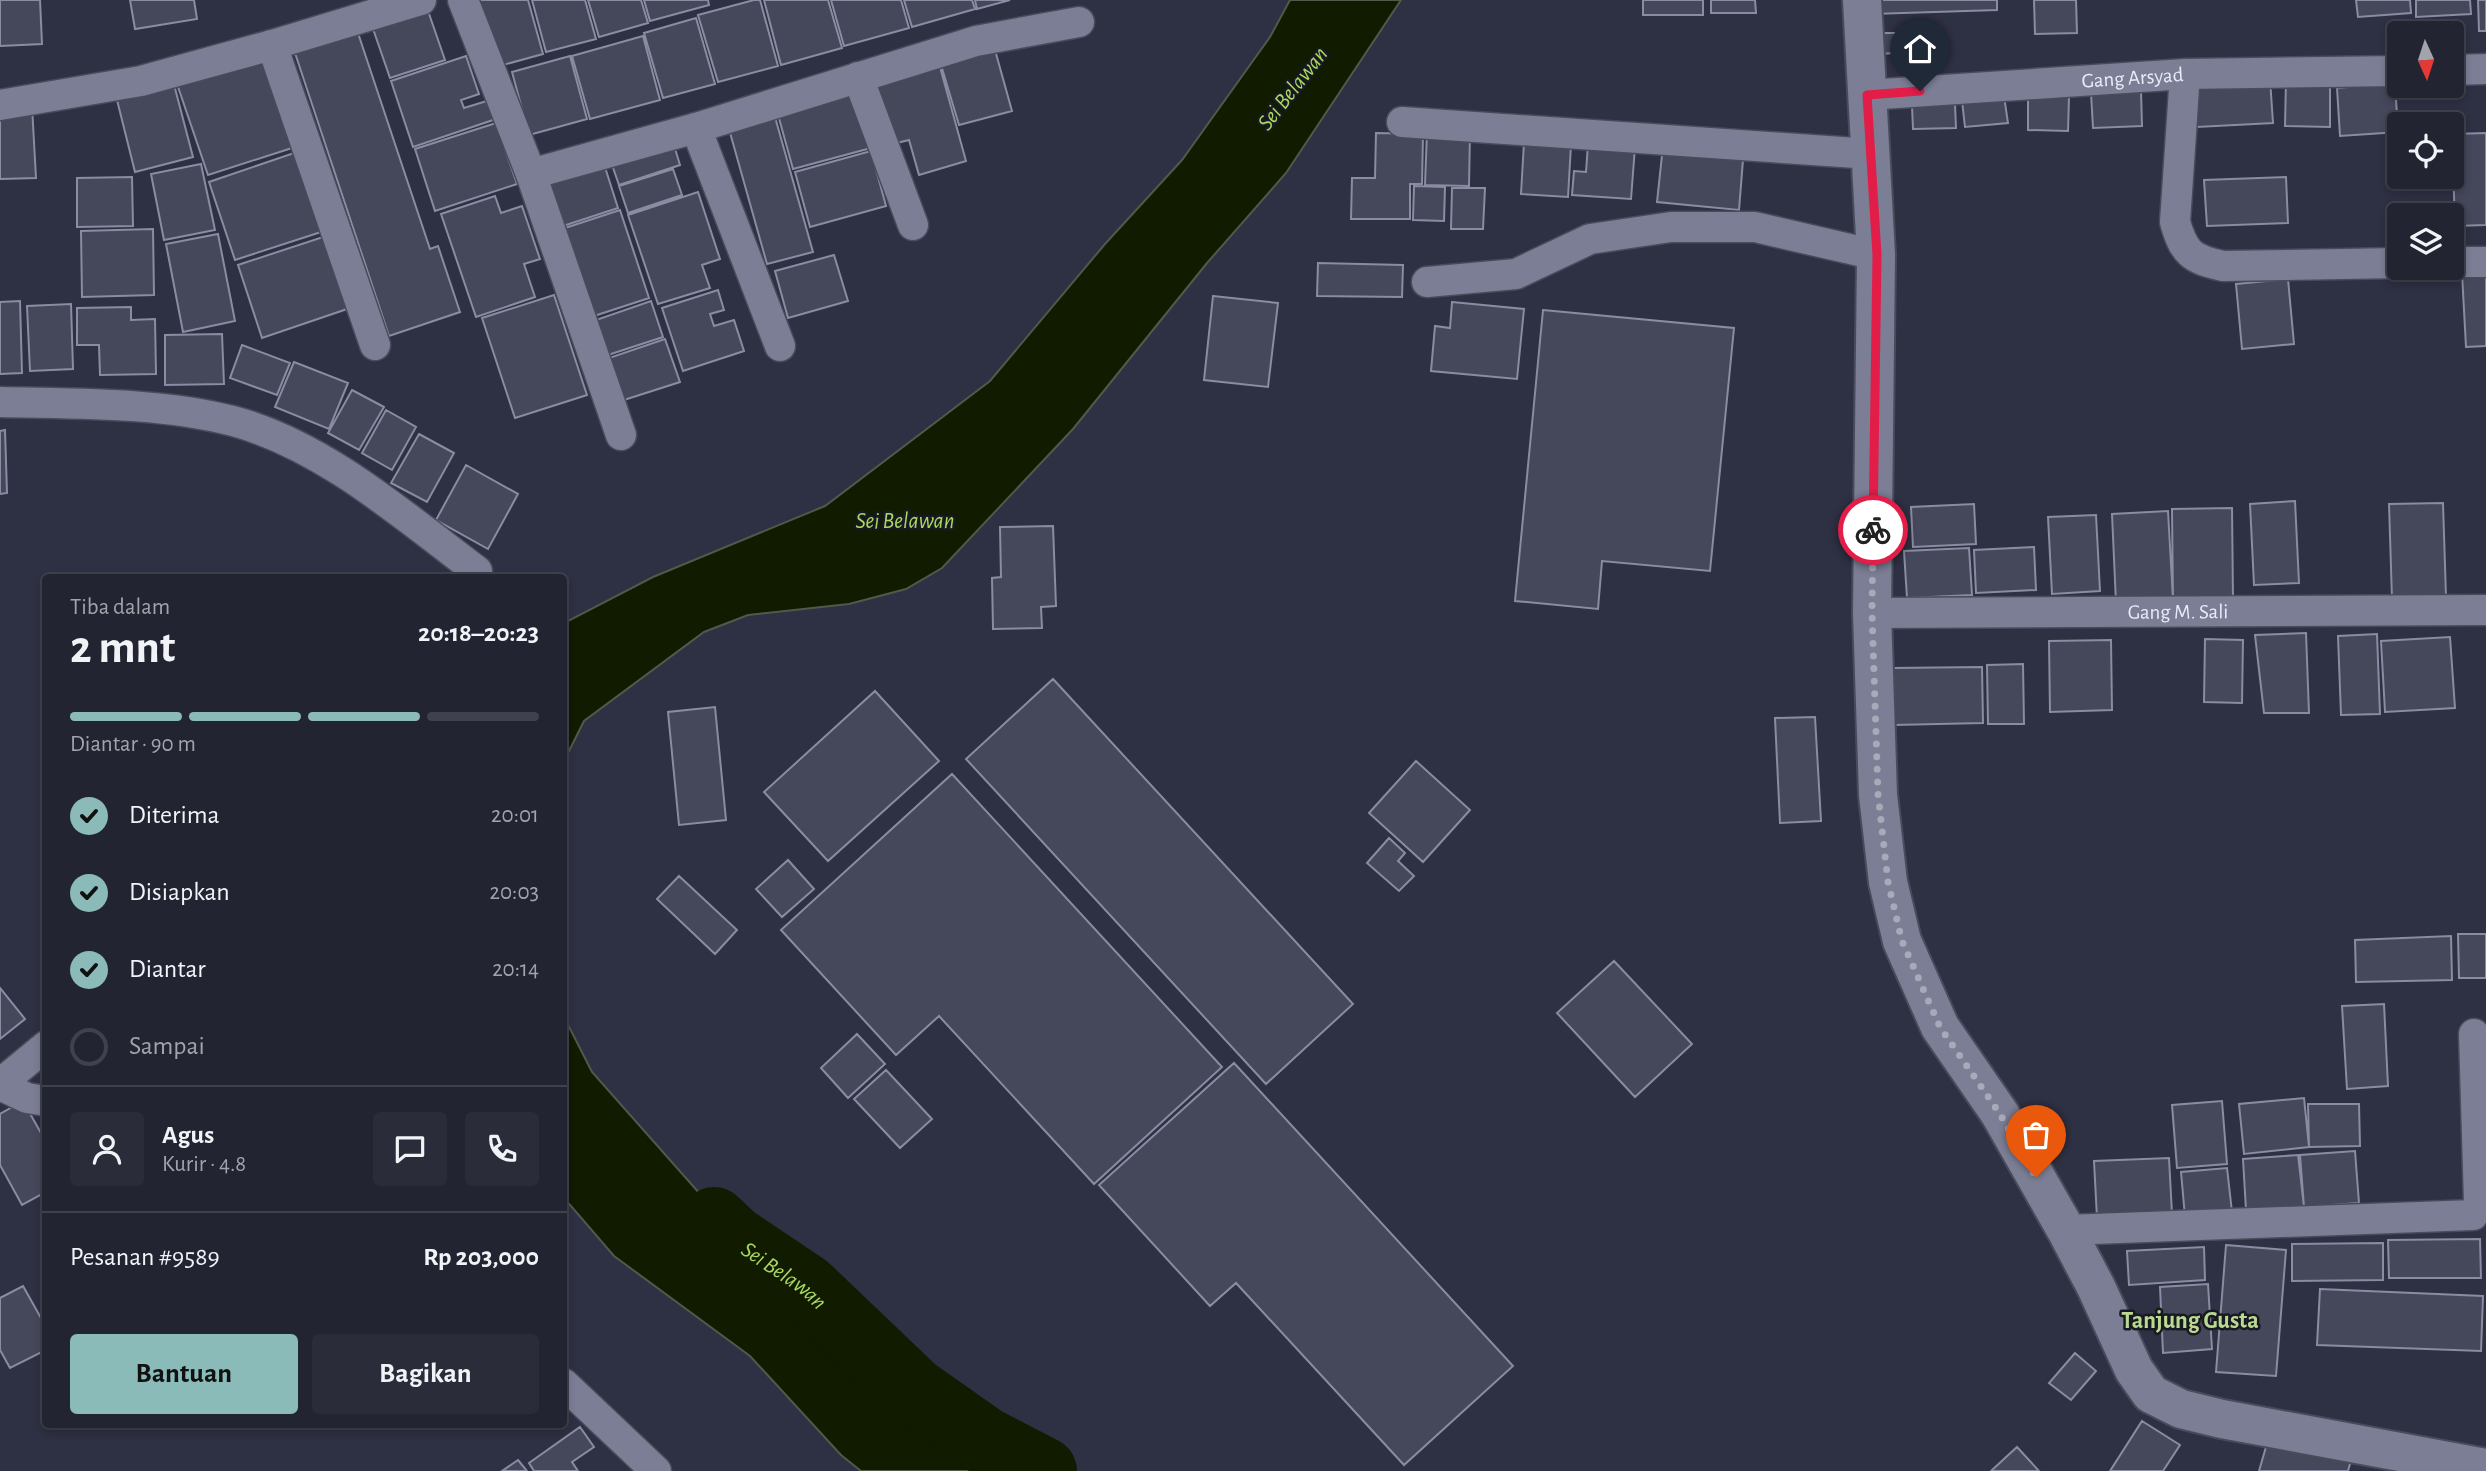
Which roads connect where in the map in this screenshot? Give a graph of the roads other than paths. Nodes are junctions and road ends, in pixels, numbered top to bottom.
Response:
1 (421, 0) edge
2 (463, 0) edge
3 (1862, 0) edge
4 (1079, 22) dead end
5 (272, 46) junction
6 (2486, 69) edge
7 (2464, 70) edge
8 (2387, 71) edge
9 (2185, 74) junction
10 (858, 77) junction
11 (1867, 95) junction
12 (0, 105) edge
13 (1402, 122) dead end
14 (696, 128) junction
15 (1871, 154) junction
16 (531, 174) junction
17 (912, 225) dead end
18 (1877, 255) junction
19 (2387, 262) edge
20 (2464, 262) edge
21 (2486, 262) edge
22 (1427, 282) dead end
23 (375, 345) dead end
24 (780, 346) dead end
25 (0, 402) edge
26 (621, 435) dead end
27 (477, 571) dead end
28 (2486, 610) edge
29 (1872, 613) junction
30 (2473, 1034) dead end
31 (42, 1049) edge
32 (0, 1084) edge
33 (42, 1100) edge
34 (2066, 1230) junction
35 (567, 1387) edge
36 (2374, 1459) edge
37 (2486, 1468) edge
38 (656, 1471) edge

1 - 5 street
2 - 16 street
3 - 11 street
4 - 10 street
5 - 12 street
5 - 23 street
6 - 7 street
8 - 9 street, Gang Arsyad
9 - 11 street, Gang Arsyad
9 - 19 street
10 - 14 street
10 - 17 street
11 - 15 street
13 - 15 street
14 - 16 street
14 - 24 street
15 - 18 street
16 - 26 street
18 - 22 street
18 - 29 street
20 - 21 street
25 - 27 street
28 - 29 street, Gang M. Sali
29 - 34 street
30 - 34 street
31 - 32 street
32 - 33 street
34 - 36 street
35 - 38 street
36 - 37 street

